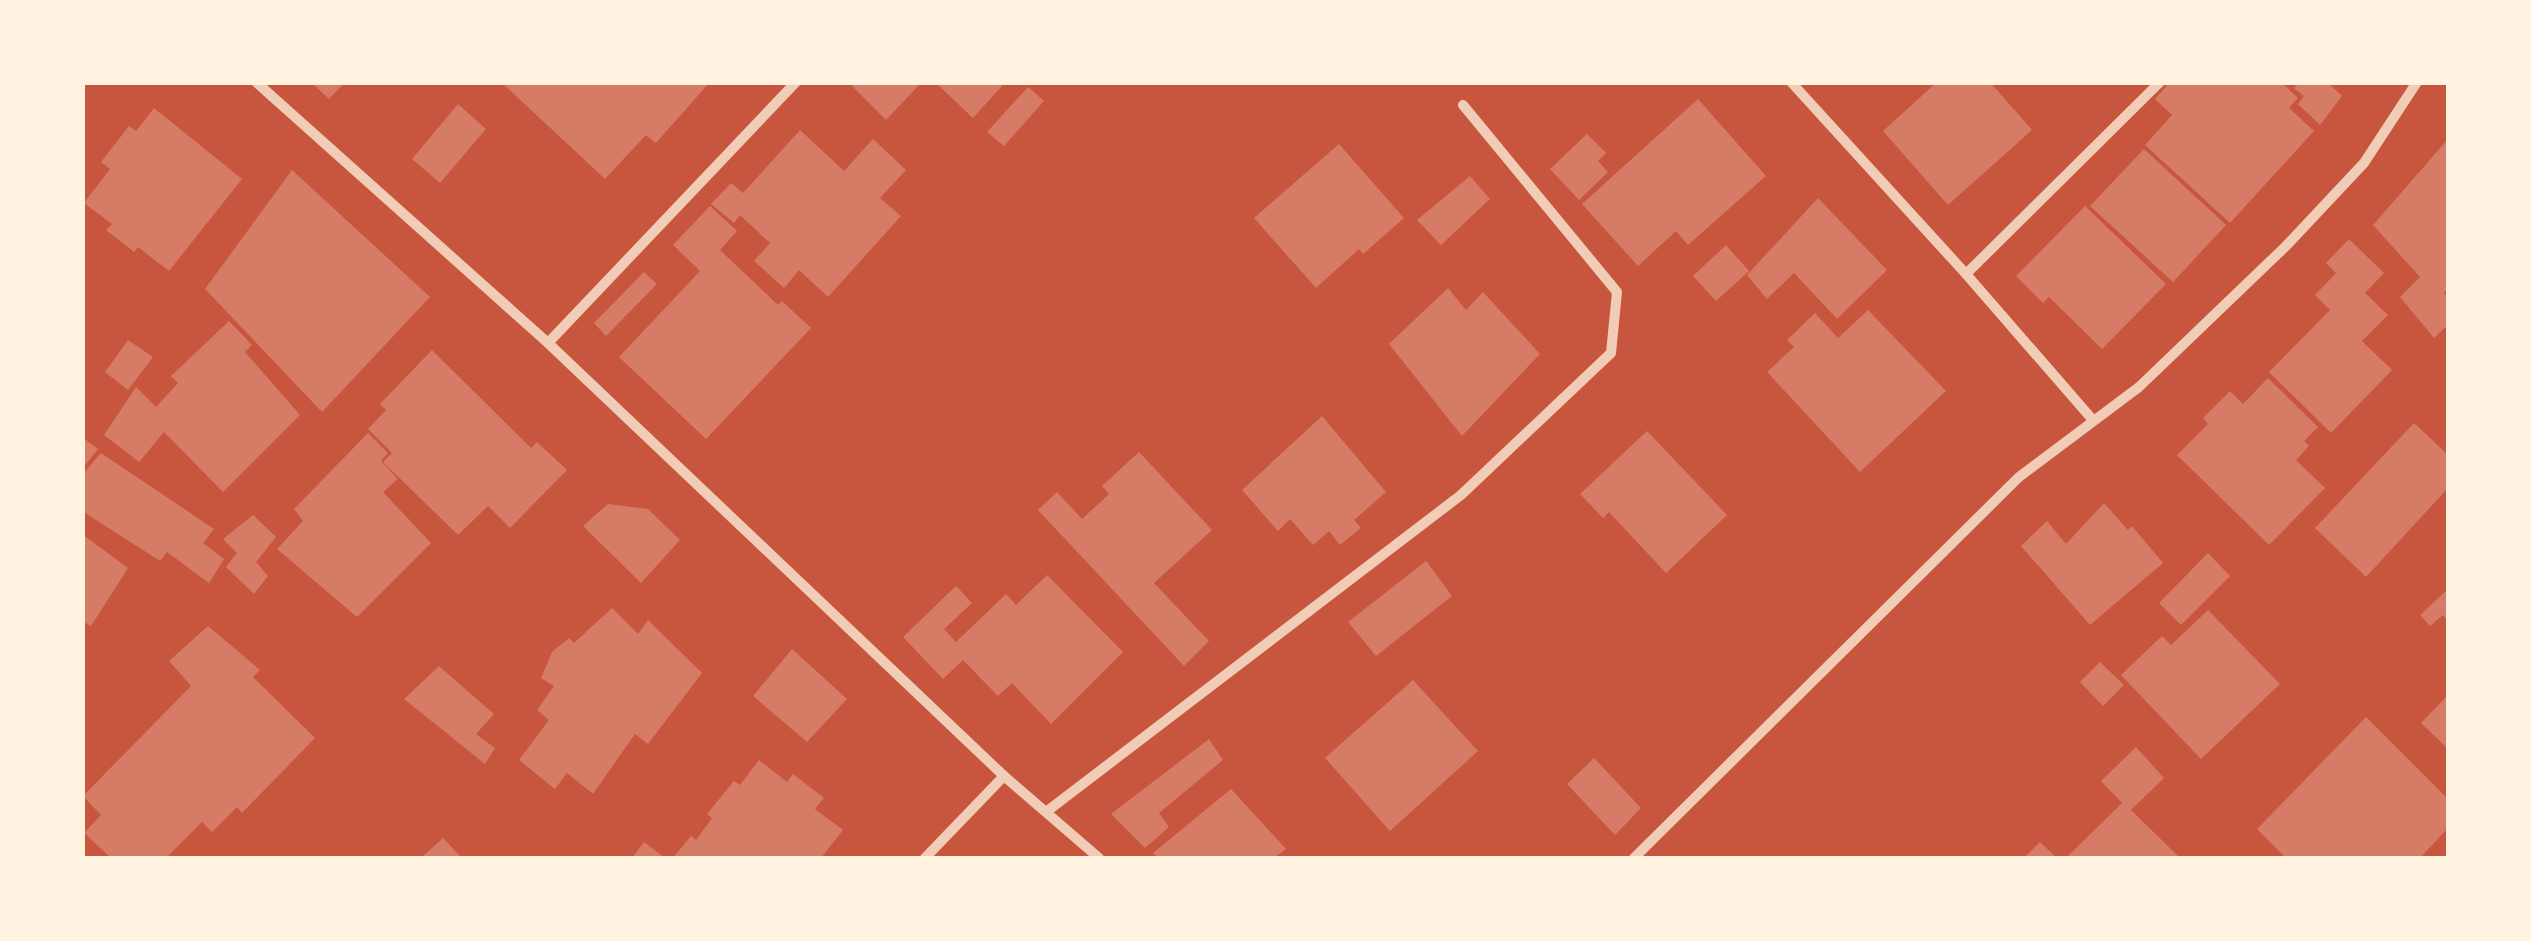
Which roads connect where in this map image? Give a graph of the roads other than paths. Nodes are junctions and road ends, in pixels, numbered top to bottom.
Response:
1 (256, 82) edge
2 (796, 82) edge
3 (1792, 82) edge
4 (2160, 82) edge
5 (2417, 82) edge
6 (1463, 105) dead end
7 (1966, 274) junction
8 (548, 342) junction
9 (2092, 419) junction
10 (1004, 776) junction
11 (1046, 812) junction
12 (925, 858) edge
13 (1099, 858) edge
14 (1634, 858) edge

1 - 8 street
2 - 8 street
3 - 7 street
4 - 7 street
5 - 9 street
6 - 11 street
7 - 9 street
8 - 10 street
9 - 14 street
10 - 11 street
10 - 12 street
11 - 13 street

